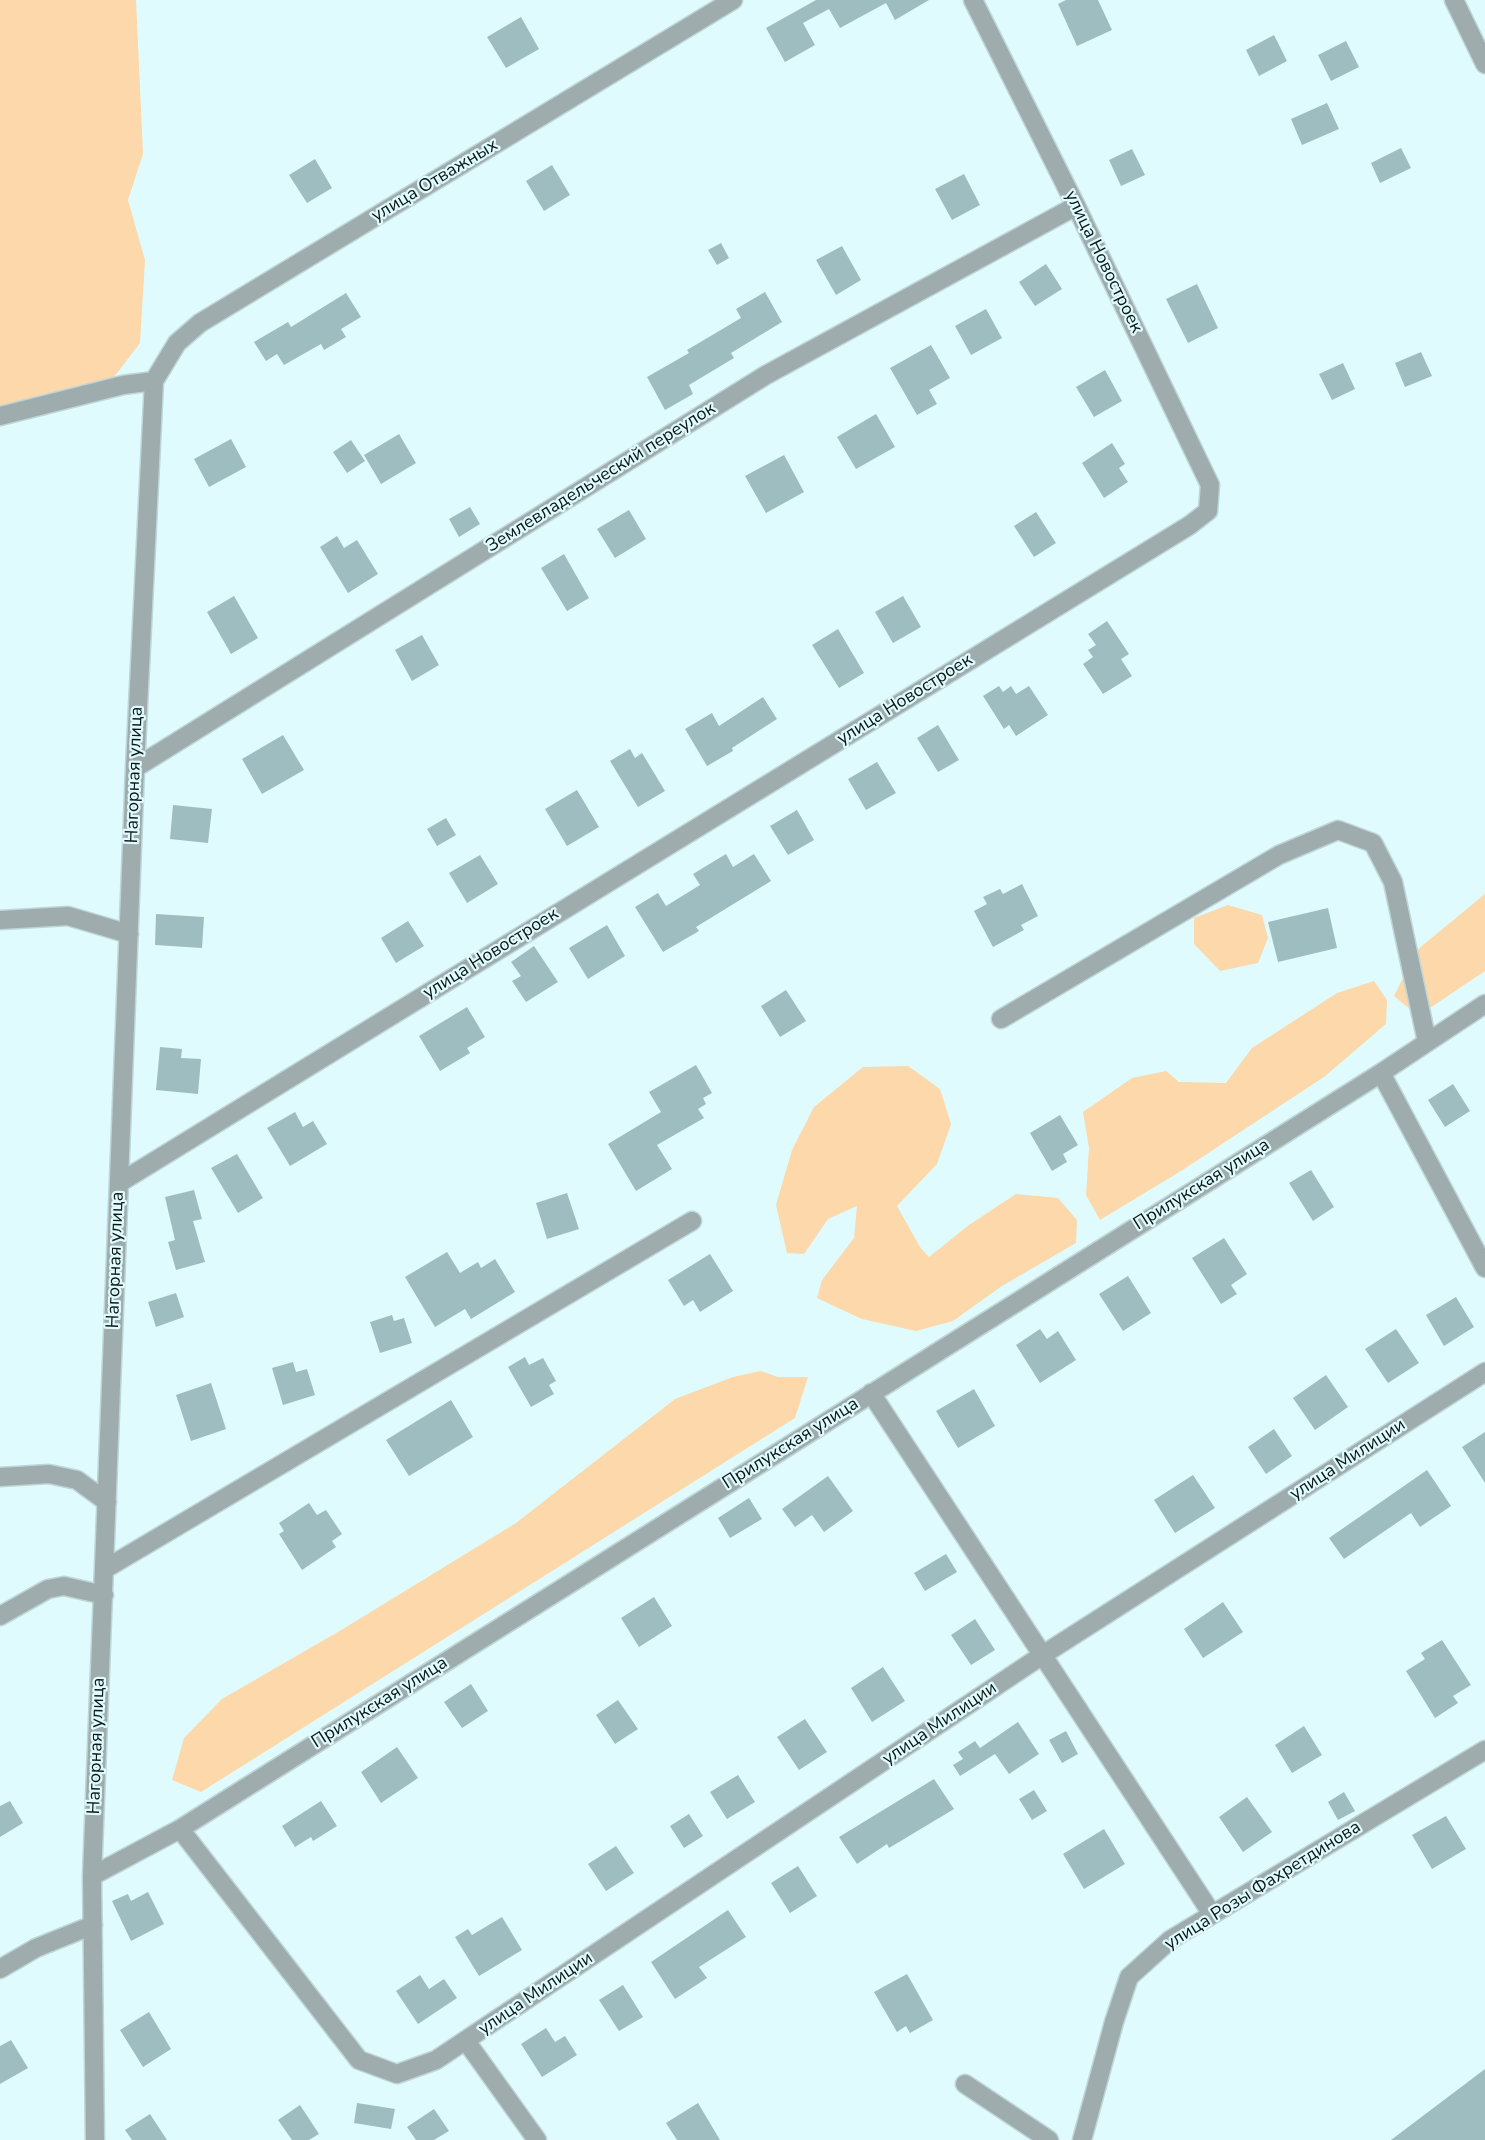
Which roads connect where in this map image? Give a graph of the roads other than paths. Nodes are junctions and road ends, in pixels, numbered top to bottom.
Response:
1 (733, 0) edge
2 (974, 0) edge
3 (1454, 0) edge
4 (1485, 64) edge
5 (1076, 206) junction
6 (154, 381) junction
7 (0, 416) edge
8 (135, 768) junction
9 (0, 920) edge
10 (129, 934) junction
11 (1485, 1004) edge
12 (1001, 1019) dead end
13 (1427, 1042) junction
14 (1380, 1072) junction
15 (119, 1183) junction
16 (692, 1221) dead end
17 (1485, 1268) edge
18 (1485, 1372) edge
19 (871, 1393) junction
20 (0, 1477) edge
21 (107, 1502) junction
22 (105, 1569) junction
23 (104, 1595) junction
24 (0, 1616) edge
25 (1043, 1655) junction
26 (1485, 1750) edge
27 (180, 1829) junction
28 (92, 1876) junction
29 (1212, 1914) junction
30 (93, 1925) junction
31 (0, 1969) edge
32 (466, 2041) junction
33 (965, 2084) dead end
34 (95, 2140) edge
35 (537, 2140) edge
36 (1049, 2140) edge
37 (1082, 2140) edge

1 - 6 street, улица Отважных
2 - 5 street, улица Новостроек
3 - 4 street
5 - 8 street, Землевладельческий переулок
5 - 15 street, улица Новостроек
6 - 7 street
6 - 8 street, Нагорная улица
8 - 10 street, Нагорная улица
9 - 10 street
10 - 15 street, Нагорная улица
11 - 13 street, Прилукская улица
12 - 13 street
13 - 14 street, Прилукская улица
14 - 17 street
14 - 19 street, Прилукская улица
15 - 21 street, Нагорная улица
16 - 22 street
18 - 25 street, улица Милиции
19 - 25 street
19 - 27 street, Прилукская улица
20 - 21 street
21 - 22 street, Нагорная улица
22 - 23 street, Нагорная улица
23 - 24 street
23 - 28 street, Нагорная улица
25 - 29 street
25 - 32 street, улица Милиции
26 - 29 street, улица Розы Фахретдинова
27 - 28 street, Прилукская улица
27 - 32 street, улица Милиции
28 - 30 street, Нагорная улица
29 - 37 street, улица Розы Фахретдинова
30 - 31 street
30 - 34 street, Нагорная улица
32 - 35 street
33 - 36 street

